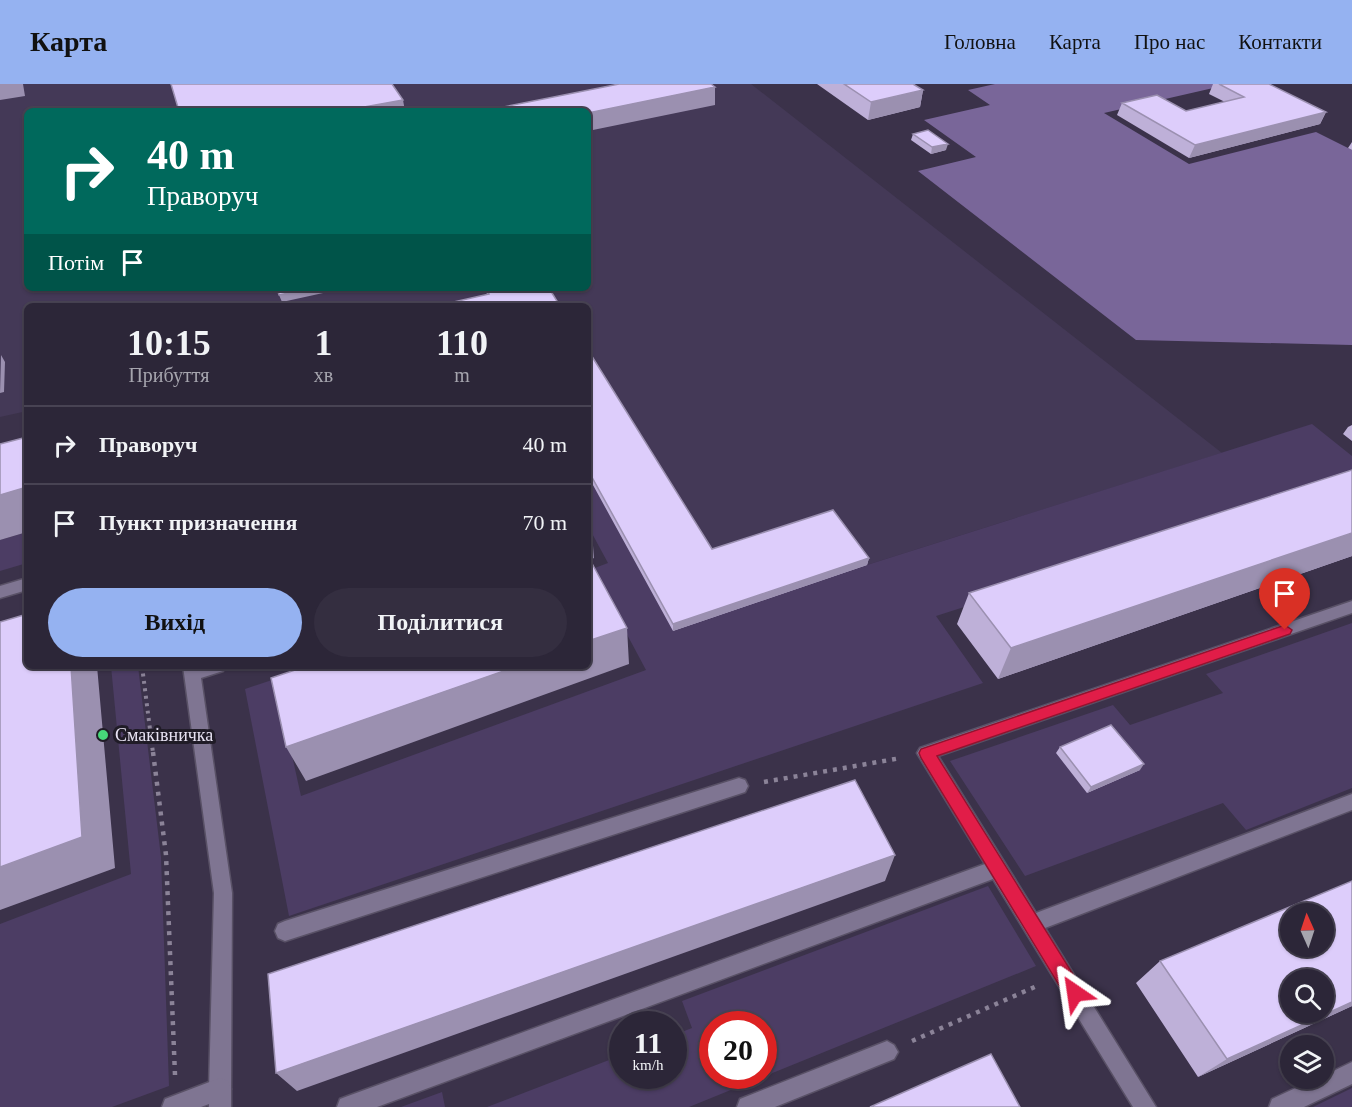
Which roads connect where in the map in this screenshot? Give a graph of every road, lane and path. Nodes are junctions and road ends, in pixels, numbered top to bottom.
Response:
1 (24, 585) edge
2 (0, 592) edge
3 (1352, 607) edge
4 (142, 669) edge
5 (192, 670) edge
6 (926, 753) junction
7 (739, 786) joint
8 (1352, 802) edge
9 (998, 868) junction
10 (1032, 924) junction
11 (285, 931) dead end
12 (1063, 975) junction
13 (887, 1052) joint
14 (1352, 1073) edge
15 (220, 1098) edge
16 (175, 1106) edge
17 (348, 1107) edge
18 (748, 1107) edge
19 (1145, 1107) edge
20 (1280, 1107) edge

1 - 2 street
3 - 6 street
4 - 16 path
5 - 15 street
6 - 7 path
6 - 9 street
7 - 11 street
8 - 10 street
9 - 10 street
9 - 17 street
10 - 12 street
12 - 13 path
12 - 19 street
13 - 18 street
14 - 20 street
15 - 16 street

